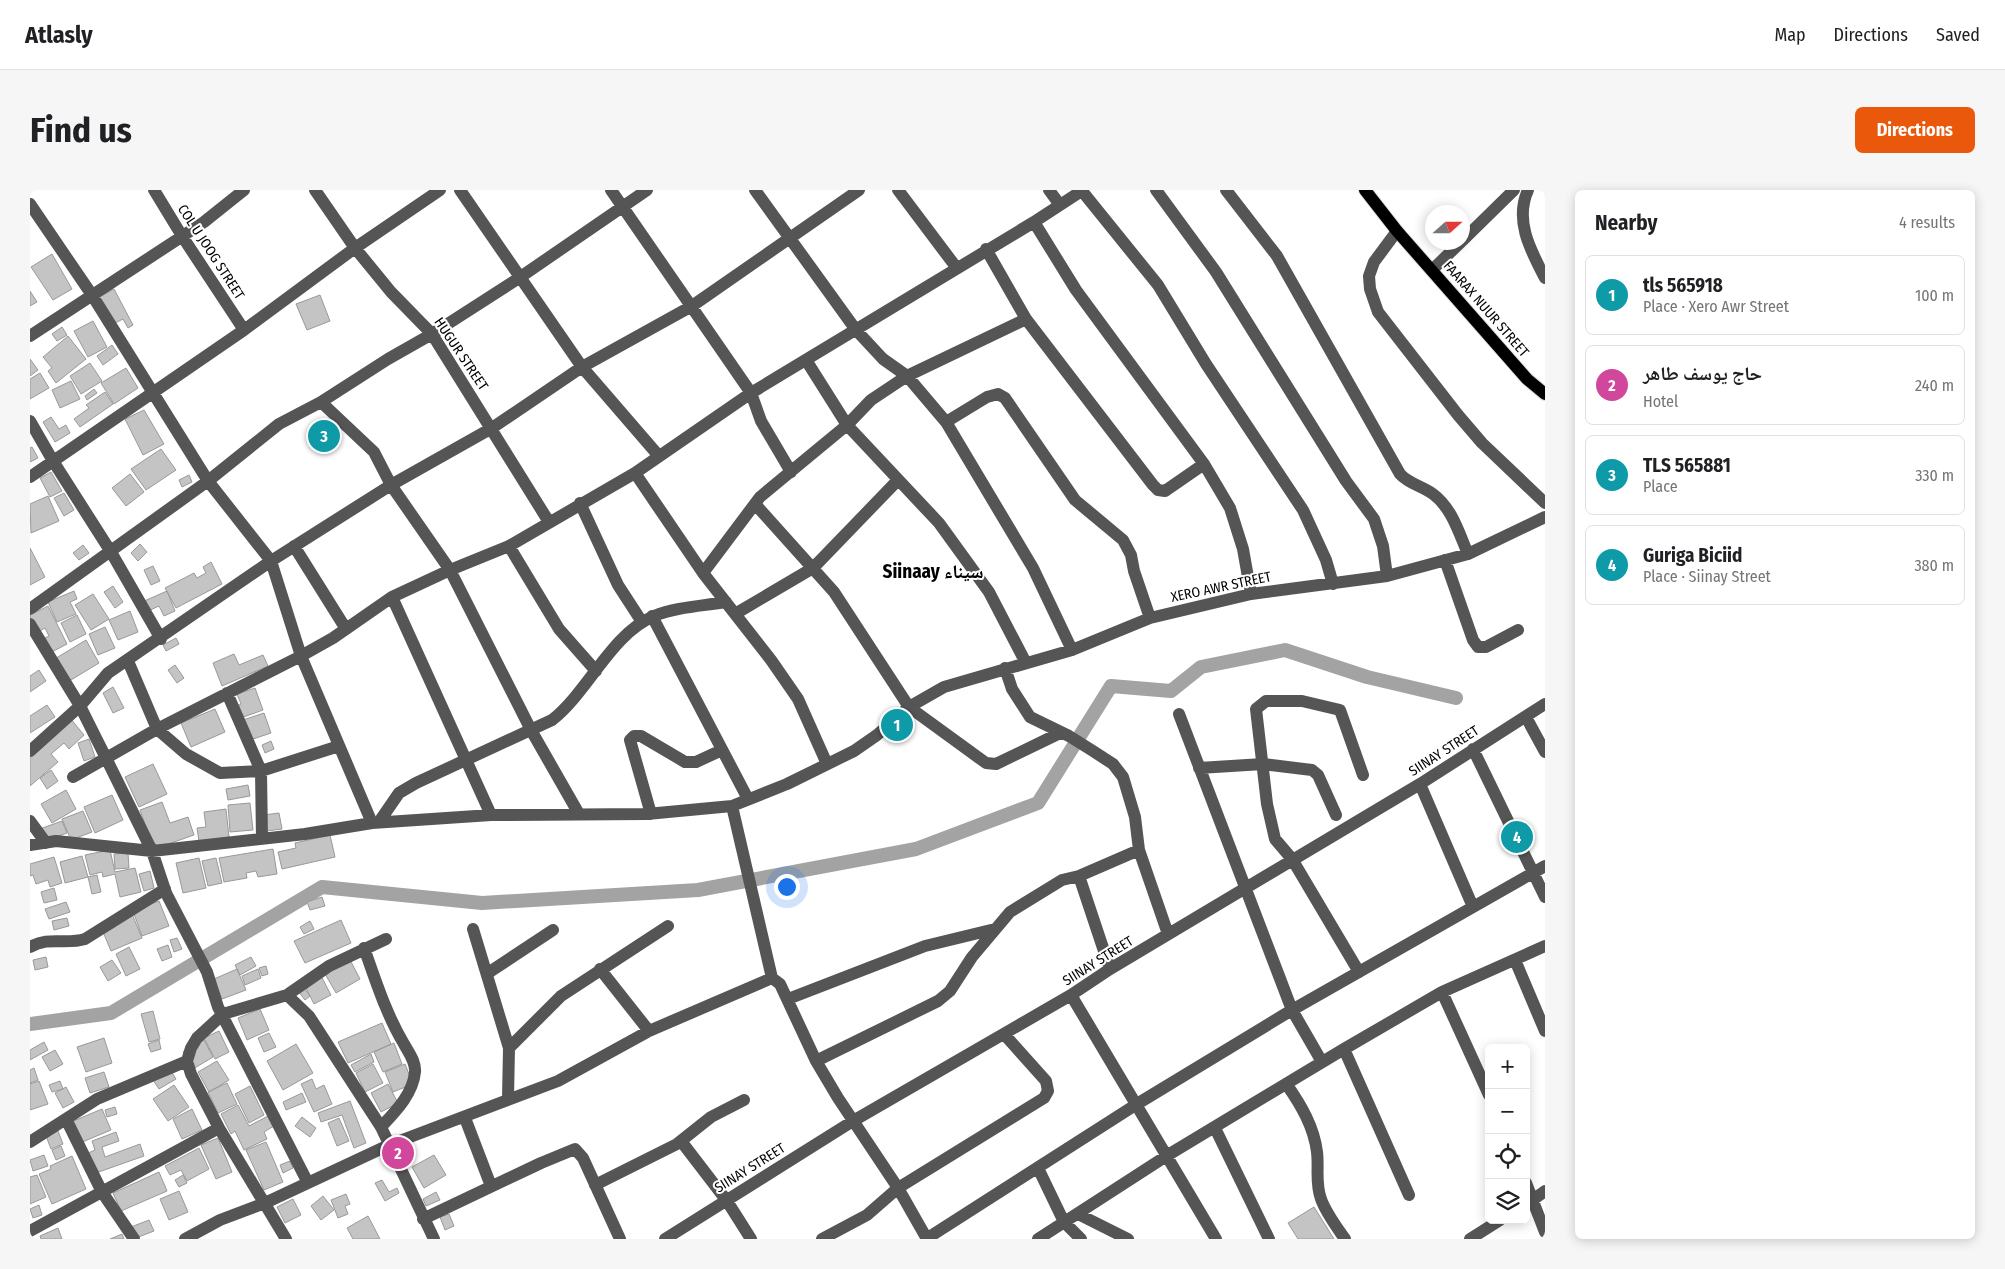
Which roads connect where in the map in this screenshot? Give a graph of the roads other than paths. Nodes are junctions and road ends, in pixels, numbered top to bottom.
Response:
1 (154, 190) edge
2 (244, 190) edge
3 (315, 190) edge
4 (440, 190) edge
5 (460, 190) edge
6 (611, 190) edge
7 (647, 190) edge
8 (755, 190) edge
9 (859, 190) edge
10 (898, 190) edge
11 (1049, 190) edge
12 (1083, 190) edge
13 (1156, 190) edge
14 (1226, 190) edge
15 (1365, 190) edge
16 (1514, 190) edge
17 (1528, 190) edge
18 (30, 204) edge
19 (1060, 205) junction
20 (622, 206) junction
21 (1034, 222) junction
22 (1397, 231) junction
23 (1470, 234) edge
24 (182, 236) junction
25 (788, 238) junction
26 (354, 248) junction
27 (986, 249) junction
28 (1453, 250) edge
29 (956, 267) junction
30 (1432, 270) junction
31 (520, 278) junction
32 (1545, 278) edge
33 (92, 295) junction
34 (692, 306) junction
35 (1026, 319) junction
36 (244, 330) junction
37 (856, 330) junction
38 (432, 334) junction
39 (30, 336) edge
40 (806, 360) junction
41 (582, 367) junction
42 (907, 376) junction
43 (151, 392) junction
44 (751, 393) junction
45 (1545, 394) edge
46 (321, 402) junction
47 (30, 421) edge
48 (946, 422) junction
49 (848, 425) junction
50 (492, 428) junction
51 (658, 455) junction
52 (53, 461) junction
53 (1204, 464) junction
54 (634, 472) junction
55 (791, 472) junction
56 (30, 477) edge
57 (898, 480) junction
58 (208, 481) junction
59 (391, 485) junction
60 (1545, 503) edge
61 (580, 504) junction
62 (756, 504) junction
63 (1545, 517) edge
64 (549, 522) junction
65 (294, 546) junction
66 (509, 546) junction
67 (111, 552) junction
68 (1468, 554) junction
69 (1445, 560) junction
70 (271, 561) junction
71 (813, 568) junction
72 (450, 570) junction
73 (703, 573) junction
74 (1387, 576) junction
75 (1333, 584) junction
76 (1251, 594) junction
77 (392, 597) junction
78 (726, 602) junction
79 (30, 609) edge
80 (735, 614) junction
81 (1150, 618) junction
82 (647, 619) junction
83 (30, 624) edge
84 (346, 629) junction
85 (1518, 630) dead end
86 (161, 640) junction
87 (1072, 650) junction
88 (301, 656) junction
89 (128, 661) junction
90 (1026, 662) junction
91 (1005, 668) junction
92 (596, 671) junction
93 (227, 694) junction
94 (1545, 704) edge
95 (80, 706) junction
96 (909, 706) junction
97 (1179, 714) dead end
98 (1526, 717) junction
99 (157, 729) junction
100 (531, 730) junction
101 (1064, 734) junction
102 (339, 746) junction
103 (1473, 749) junction
104 (722, 750) junction
105 (30, 751) edge
106 (1545, 752) edge
107 (106, 758) junction
108 (467, 759) junction
109 (827, 764) junction
110 (1263, 764) junction
111 (1199, 768) junction
112 (261, 771) junction
113 (1363, 775) dead end
114 (73, 777) dead end
115 (1420, 784) junction
116 (748, 799) junction
117 (732, 806) junction
118 (579, 814) junction
119 (651, 814) junction
120 (491, 815) junction
121 (1336, 815) dead end
122 (30, 821) edge
123 (375, 823) junction
124 (262, 839) junction
125 (46, 843) junction
126 (30, 845) edge
127 (1139, 850) junction
128 (152, 851) junction
129 (1292, 859) junction
130 (1540, 869) edge
131 (1079, 876) junction
132 (1244, 888) junction
133 (165, 889) junction
134 (1545, 897) edge
135 (1473, 907) junction
136 (668, 926) dead end
137 (473, 929) dead end
138 (996, 929) junction
139 (553, 930) dead end
140 (1168, 934) junction
141 (386, 939) dead end
142 (1545, 946) edge
143 (30, 947) edge
144 (364, 948) junction
145 (1515, 960) junction
146 (600, 969) junction
147 (1110, 969) junction
148 (1359, 972) junction
149 (488, 973) junction
150 (772, 978) junction
151 (1442, 992) junction
152 (287, 995) junction
153 (1071, 996) junction
154 (788, 999) junction
155 (1292, 1010) junction
156 (223, 1014) junction
157 (649, 1031) junction
158 (1545, 1031) edge
159 (1004, 1034) junction
160 (509, 1048) junction
161 (1344, 1049) junction
162 (187, 1061) junction
163 (816, 1061) junction
164 (1322, 1062) junction
165 (1287, 1085) junction
166 (1486, 1089) edge
167 (508, 1098) junction
168 (744, 1100) dead end
169 (1137, 1104) junction
170 (465, 1118) junction
171 (66, 1119) junction
172 (853, 1121) junction
173 (381, 1126) junction
174 (219, 1128) junction
175 (1215, 1128) junction
176 (681, 1141) junction
177 (30, 1142) edge
178 (389, 1145) junction
179 (1168, 1155) junction
180 (1038, 1168) junction
181 (308, 1183) junction
182 (595, 1185) junction
183 (491, 1186) junction
184 (898, 1188) junction
185 (1545, 1191) edge
186 (102, 1192) junction
187 (1409, 1195) dead end
188 (727, 1201) junction
189 (1530, 1202) edge
190 (265, 1203) junction
191 (1078, 1214) junction
192 (423, 1219) junction
193 (1064, 1222) junction
194 (1494, 1224) edge
195 (30, 1231) edge
196 (1545, 1232) edge
197 (429, 1237) edge
198 (1474, 1238) edge
199 (134, 1239) edge
200 (185, 1239) edge
201 (286, 1239) edge
202 (620, 1239) edge
203 (665, 1239) edge
204 (751, 1239) edge
205 (822, 1239) edge
206 (927, 1239) edge
207 (1038, 1239) edge
208 (1081, 1239) edge
209 (1128, 1239) edge
210 (1216, 1239) edge
211 (1269, 1239) edge
212 (1344, 1239) edge

1 - 24 street, COL U JOOG STREET
2 - 24 street
3 - 26 street, HUGUR STREET
4 - 26 street
5 - 31 street
6 - 20 street
7 - 20 street
8 - 25 street
9 - 25 street
10 - 29 street
11 - 19 street
12 - 19 street
12 - 75 street
13 - 74 street
14 - 68 street
15 - 22 main road, FAARAX NUUR STREET
16 - 23 street
17 - 32 street
18 - 33 street
19 - 21 street
20 - 31 street
20 - 34 street
21 - 27 street
21 - 53 street
22 - 30 main road, FAARAX NUUR STREET
22 - 60 street
24 - 33 street
24 - 36 street, COL U JOOG STREET
25 - 34 street
25 - 37 street
26 - 36 street
26 - 38 street, HUGUR STREET
27 - 29 street
27 - 35 street
28 - 30 street
29 - 37 street
30 - 45 main road, FAARAX NUUR STREET
31 - 38 street
31 - 41 street
33 - 39 street
33 - 43 street
34 - 41 street
34 - 44 street
35 - 42 street
35 - 53 street
36 - 43 street
37 - 40 street
37 - 42 street
38 - 46 street
38 - 50 street, HUGUR STREET
40 - 44 street
40 - 49 street
41 - 50 street
41 - 51 street
42 - 48 street
42 - 49 street
43 - 52 street
43 - 58 street
44 - 51 street
44 - 55 street
46 - 58 street
46 - 59 street
47 - 52 street
48 - 81 street
48 - 87 street
49 - 55 street
49 - 57 street
50 - 59 street
50 - 64 street, HUGUR STREET
51 - 54 street
52 - 56 street
52 - 67 street
53 - 76 street
54 - 61 street
54 - 73 street
55 - 62 street
57 - 71 street
57 - 90 street
58 - 67 street
58 - 70 street
59 - 65 street
59 - 72 street
61 - 64 street
61 - 82 street
62 - 71 street
62 - 73 street
63 - 68 street, XERO AWR STREET
64 - 66 street
65 - 70 street
65 - 84 street
66 - 72 street
66 - 92 street
67 - 79 street
67 - 86 street
68 - 69 street, XERO AWR STREET
69 - 74 street, XERO AWR STREET
69 - 85 street
70 - 86 street
70 - 88 street
71 - 80 street
71 - 96 street
72 - 77 street
72 - 100 street
73 - 78 street
74 - 75 street, XERO AWR STREET
75 - 76 street, XERO AWR STREET
76 - 81 street, XERO AWR STREET
77 - 84 street
77 - 108 street
78 - 80 street
78 - 82 street
80 - 109 street
81 - 87 street, XERO AWR STREET
82 - 92 street
82 - 104 street
83 - 95 street
84 - 88 street
86 - 89 street
87 - 90 street, XERO AWR STREET
88 - 93 street
88 - 102 street
89 - 95 street
89 - 99 street
90 - 91 street, XERO AWR STREET
91 - 96 street, XERO AWR STREET
91 - 101 street
92 - 100 street
93 - 99 street
93 - 112 street
94 - 98 street, SIINAY STREET
95 - 105 street
95 - 107 street
96 - 101 street
96 - 109 street, XERO AWR STREET
97 - 111 street
98 - 103 street, SIINAY STREET
98 - 106 street
99 - 107 street
99 - 112 street
100 - 108 street
100 - 118 street
101 - 127 street
102 - 112 street
102 - 123 street
103 - 115 street, SIINAY STREET
103 - 130 street
104 - 116 street
104 - 119 street
107 - 114 street
107 - 128 street
108 - 120 street
108 - 123 street
109 - 116 street, XERO AWR STREET
110 - 111 street
110 - 113 street
110 - 121 street
110 - 129 street
111 - 132 street
112 - 124 street
115 - 129 street, SIINAY STREET
115 - 135 street
116 - 117 street, XERO AWR STREET
117 - 119 street, XERO AWR STREET
117 - 150 street
118 - 119 street, XERO AWR STREET
118 - 120 street, XERO AWR STREET
120 - 123 street, XERO AWR STREET
122 - 125 street
123 - 124 street, XERO AWR STREET
124 - 128 street, XERO AWR STREET
125 - 126 street, XERO AWR STREET
125 - 128 street, XERO AWR STREET
127 - 131 street
127 - 140 street
128 - 133 street
129 - 132 street, SIINAY STREET
129 - 148 street
130 - 134 street
130 - 135 street
131 - 138 street
131 - 147 street
132 - 140 street, SIINAY STREET
132 - 155 street
133 - 143 street
133 - 156 street
135 - 148 street
136 - 146 street
137 - 149 street
138 - 154 street
138 - 163 street
139 - 149 street
140 - 147 street, SIINAY STREET
141 - 144 street
142 - 145 street
144 - 152 street
144 - 173 street
145 - 151 street
145 - 158 street
146 - 157 street
146 - 160 street
147 - 153 street, SIINAY STREET
148 - 155 street
149 - 160 street
150 - 154 street
150 - 157 street
151 - 161 street
151 - 166 street
152 - 156 street
152 - 173 street
153 - 159 street, SIINAY STREET
153 - 169 street
154 - 163 street
155 - 164 street
155 - 169 street
156 - 162 street
156 - 181 street
157 - 167 street
159 - 172 street, SIINAY STREET
159 - 184 street
160 - 167 street
161 - 164 street
161 - 187 street
162 - 171 street
162 - 174 street
163 - 172 street
164 - 165 street
165 - 175 street
165 - 212 street
167 - 170 street
168 - 176 street
169 - 179 street
169 - 180 street
170 - 178 street
170 - 183 street
171 - 177 street
171 - 186 street
172 - 184 street
172 - 188 street, SIINAY STREET
173 - 178 street
174 - 186 street
174 - 190 street
175 - 179 street
175 - 211 street
176 - 182 street
176 - 188 street
178 - 181 street
178 - 192 street
179 - 191 street
179 - 210 street
180 - 193 street
180 - 206 street
181 - 190 street
182 - 183 street
182 - 202 street
183 - 192 street
184 - 205 street
184 - 206 street
185 - 189 street
186 - 195 street
186 - 199 street
188 - 203 street, SIINAY STREET
188 - 204 street
189 - 196 street
190 - 200 street
190 - 201 street
191 - 193 street
191 - 209 street
192 - 197 street
193 - 207 street
193 - 208 street
194 - 198 street

